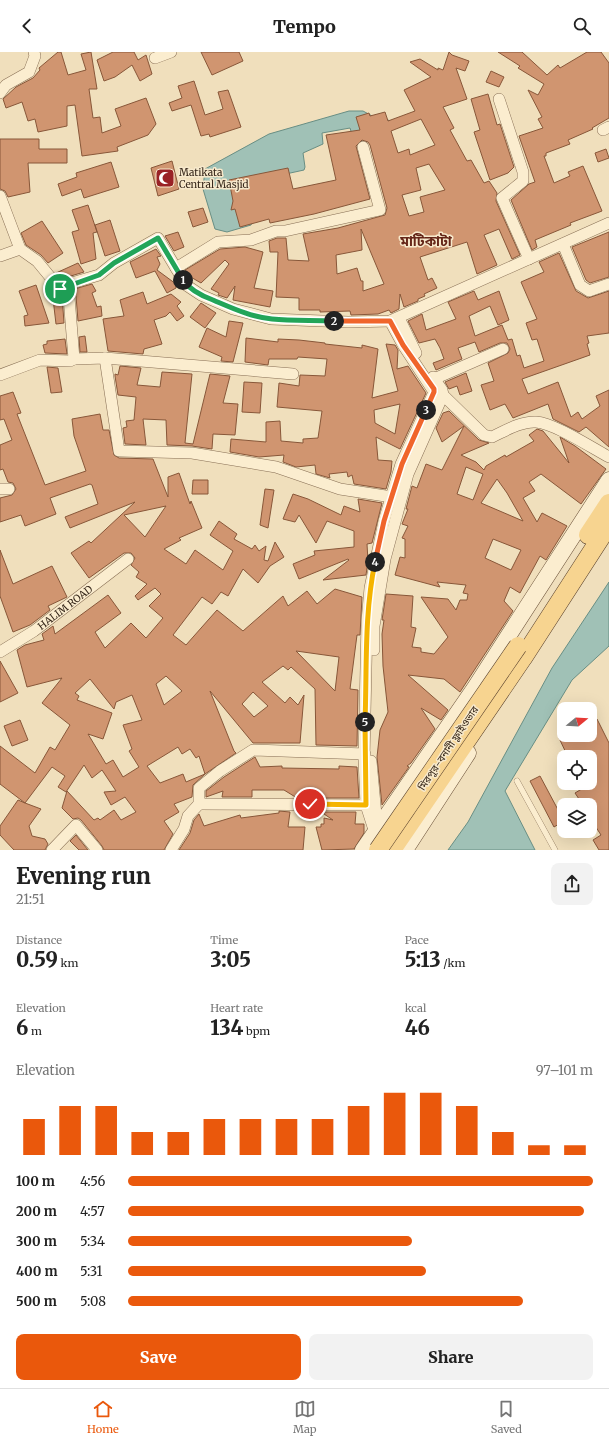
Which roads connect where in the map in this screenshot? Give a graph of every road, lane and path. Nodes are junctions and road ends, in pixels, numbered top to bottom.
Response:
1 (34, 52) edge
2 (171, 52) edge
3 (155, 58) dead end
4 (0, 93) edge
5 (499, 99) dead end
6 (363, 147) dead end
7 (0, 196) edge
8 (609, 223) edge
9 (563, 244) junction
10 (20, 249) junction
11 (0, 256) edge
12 (529, 259) junction
13 (176, 268) junction
14 (609, 284) edge
15 (69, 297) dead end
16 (395, 319) junction
17 (503, 349) dead end
18 (105, 358) junction
19 (74, 359) junction
20 (293, 374) dead end
21 (0, 375) edge
22 (434, 378) junction
23 (443, 395) junction
24 (609, 457) edge
25 (609, 480) edge
26 (392, 497) junction
27 (609, 503) edge
28 (609, 525) edge
29 (609, 538) edge
30 (128, 559) dead end
31 (0, 652) edge
32 (520, 652) junction
33 (364, 754) junction
34 (517, 781) dead end
35 (199, 804) junction
36 (366, 805) junction
37 (378, 836) edge
38 (52, 850) edge
39 (97, 850) edge
40 (171, 850) edge
41 (363, 850) edge
42 (387, 850) edge
43 (392, 850) edge
44 (405, 850) edge
45 (555, 850) edge

1 - 4 street
2 - 3 street
5 - 12 street
6 - 13 street
7 - 10 street
8 - 9 street
9 - 12 street
9 - 14 street
10 - 11 street
10 - 13 street
12 - 16 street
13 - 16 street
15 - 19 street
16 - 22 street
16 - 26 street
17 - 22 street
18 - 19 street
18 - 20 street
18 - 26 street
19 - 21 street
22 - 23 street
23 - 24 street
23 - 37 street
25 - 37 main road
26 - 33 street
27 - 32 main road
28 - 32 main road
29 - 44 main road
30 - 31 street, HALIM ROAD
32 - 37 main road, মিরপুর-বনানী ফ্লাইওভার, bridge
32 - 43 main road, মিরপুর-বনানী ফ্লাইওভার
33 - 35 street
33 - 36 street
34 - 45 lane
35 - 36 street
35 - 40 street
36 - 37 street
37 - 41 main road
37 - 42 street
38 - 39 street

